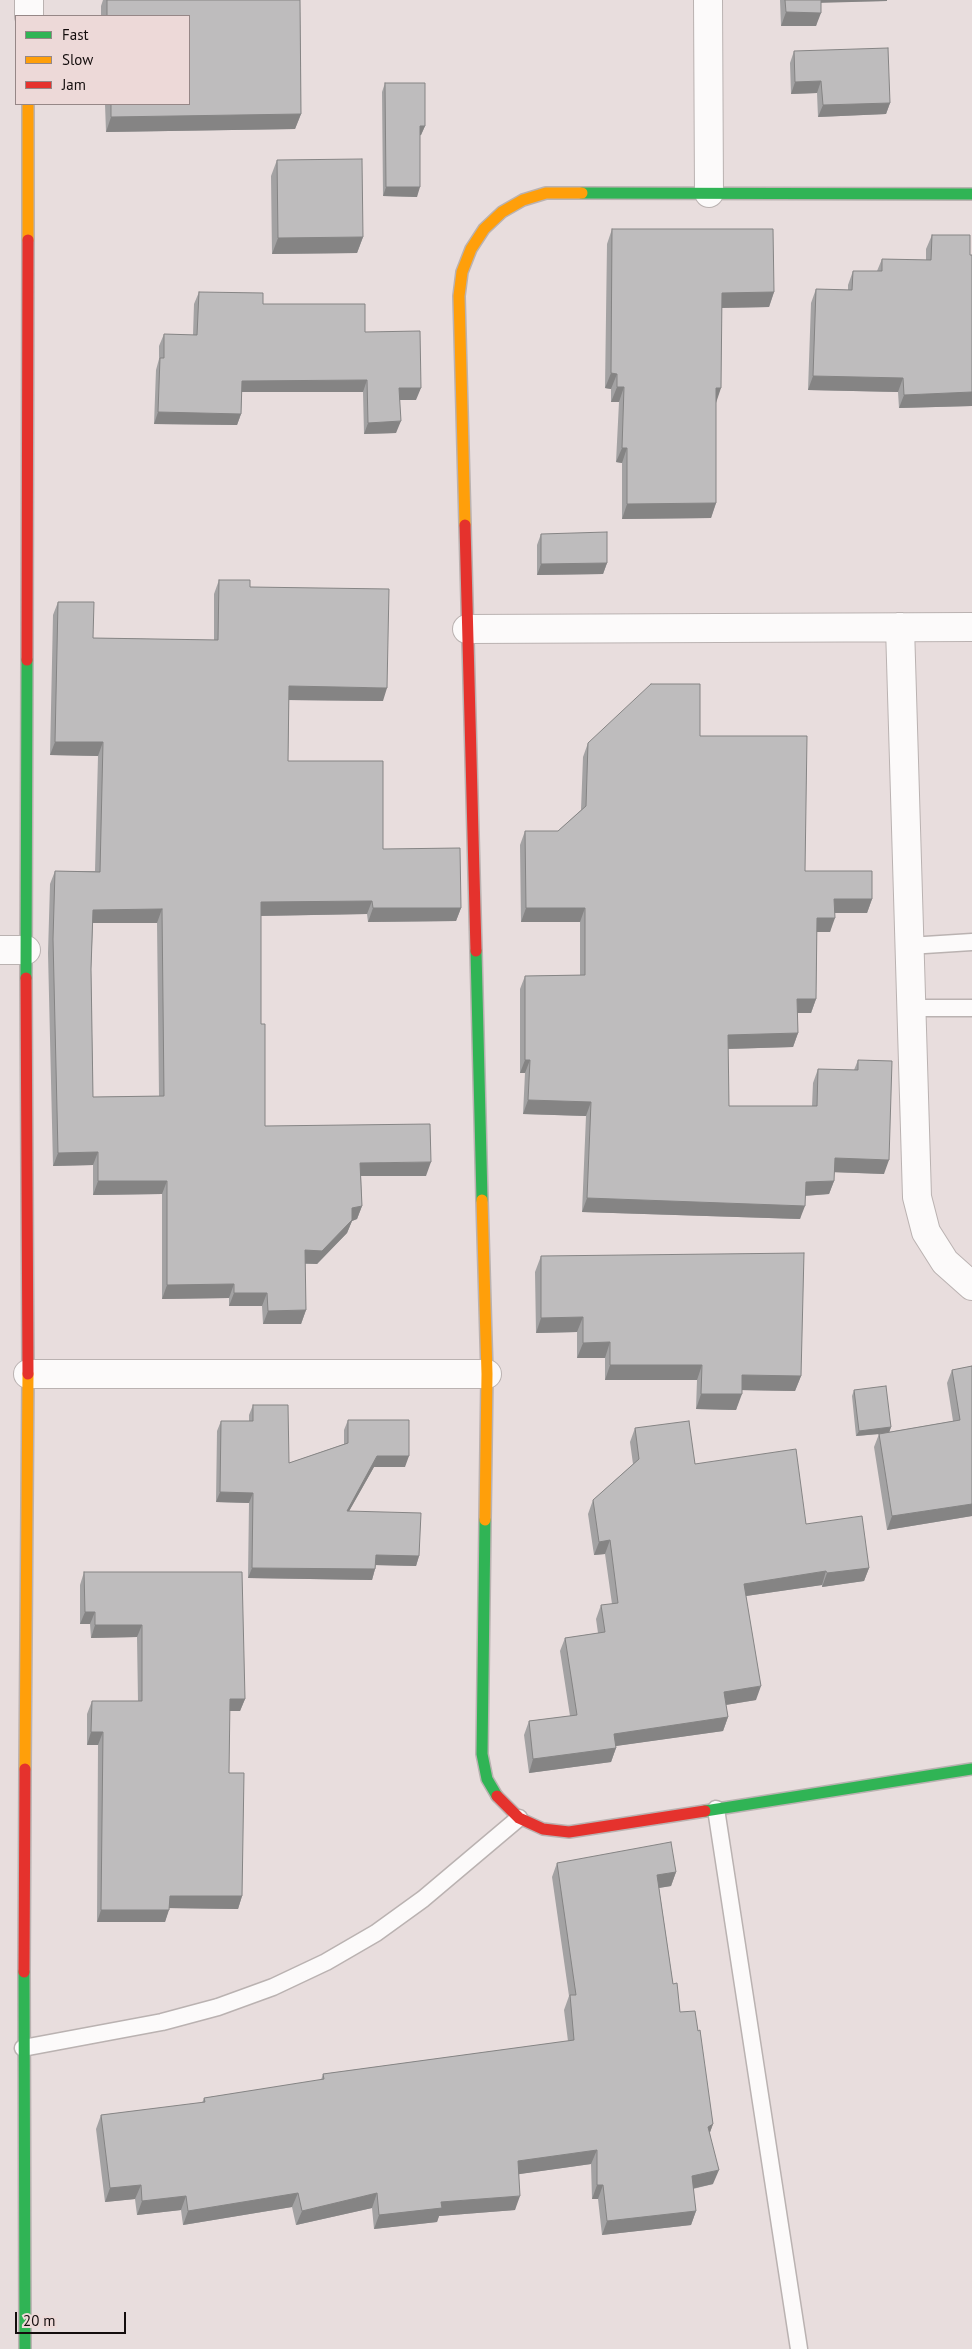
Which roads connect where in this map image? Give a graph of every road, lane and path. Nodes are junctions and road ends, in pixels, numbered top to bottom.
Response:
1 (29, 0) edge
2 (708, 0) edge
3 (29, 15) edge
4 (28, 105) edge
5 (709, 193) junction
6 (972, 194) edge
7 (900, 627) junction
8 (972, 627) edge
9 (467, 629) junction
10 (972, 942) edge
11 (909, 946) junction
12 (13, 950) edge
13 (911, 1008) junction
14 (972, 1008) edge
15 (972, 1286) edge
16 (28, 1374) junction
17 (487, 1374) junction
18 (972, 1769) edge
19 (716, 1809) junction
20 (519, 1818) junction
21 (23, 2048) junction
22 (26, 2349) edge
23 (799, 2349) edge

1 - 3 street
2 - 5 street
4 - 12 street
5 - 6 street
5 - 9 street
7 - 8 street
7 - 9 street
7 - 11 street
9 - 17 street
10 - 11 lane
11 - 13 street
12 - 16 street
13 - 14 lane
13 - 15 street
16 - 17 street
16 - 21 street
17 - 20 street
18 - 19 street
19 - 20 street
19 - 23 lane
20 - 21 lane
21 - 22 street

